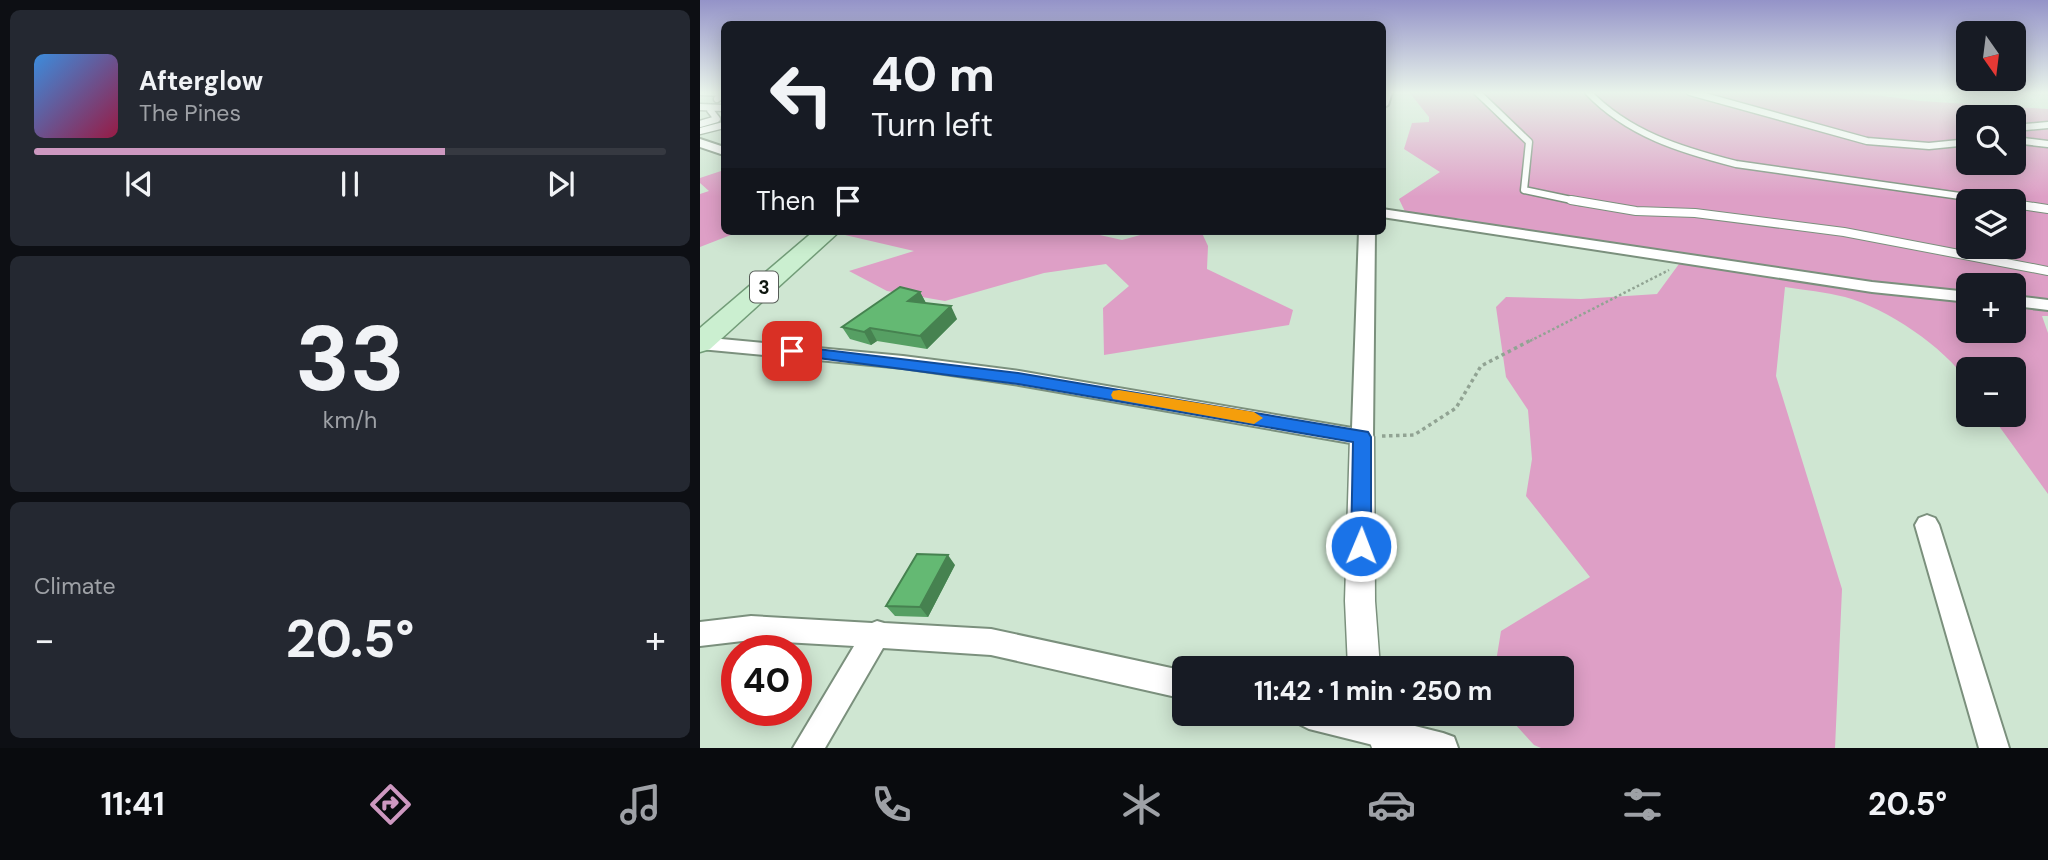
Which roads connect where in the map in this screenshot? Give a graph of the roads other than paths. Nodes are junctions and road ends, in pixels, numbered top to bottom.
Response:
1 (1515, 127) edge
2 (1635, 127) edge
3 (1816, 127) edge
4 (2026, 142) edge
5 (700, 143) edge
6 (1956, 143) edge
7 (2048, 144) edge
8 (721, 150) edge
9 (1956, 195) edge
10 (2026, 206) edge
11 (2048, 209) edge
12 (1386, 214) edge
13 (823, 235) edge
14 (1367, 235) edge
15 (2048, 271) edge
16 (1956, 296) edge
17 (2026, 302) edge
18 (2048, 305) edge
19 (700, 343) edge
20 (1362, 437) junction
21 (1927, 525) dead end
22 (877, 633) junction
23 (700, 634) edge
24 (1363, 656) edge
25 (1172, 682) edge
26 (1361, 726) edge
27 (1383, 731) edge
28 (808, 748) edge
29 (1443, 748) edge
30 (1994, 748) edge

1 - 15 lane
2 - 9 lane
3 - 6 lane
4 - 7 lane
5 - 8 street
10 - 11 lane
12 - 16 street
13 - 19 main road, 3
14 - 20 street
17 - 18 street
19 - 20 street
20 - 24 street
21 - 30 street
22 - 23 street
22 - 25 street
22 - 28 street
26 - 27 street
27 - 29 street

